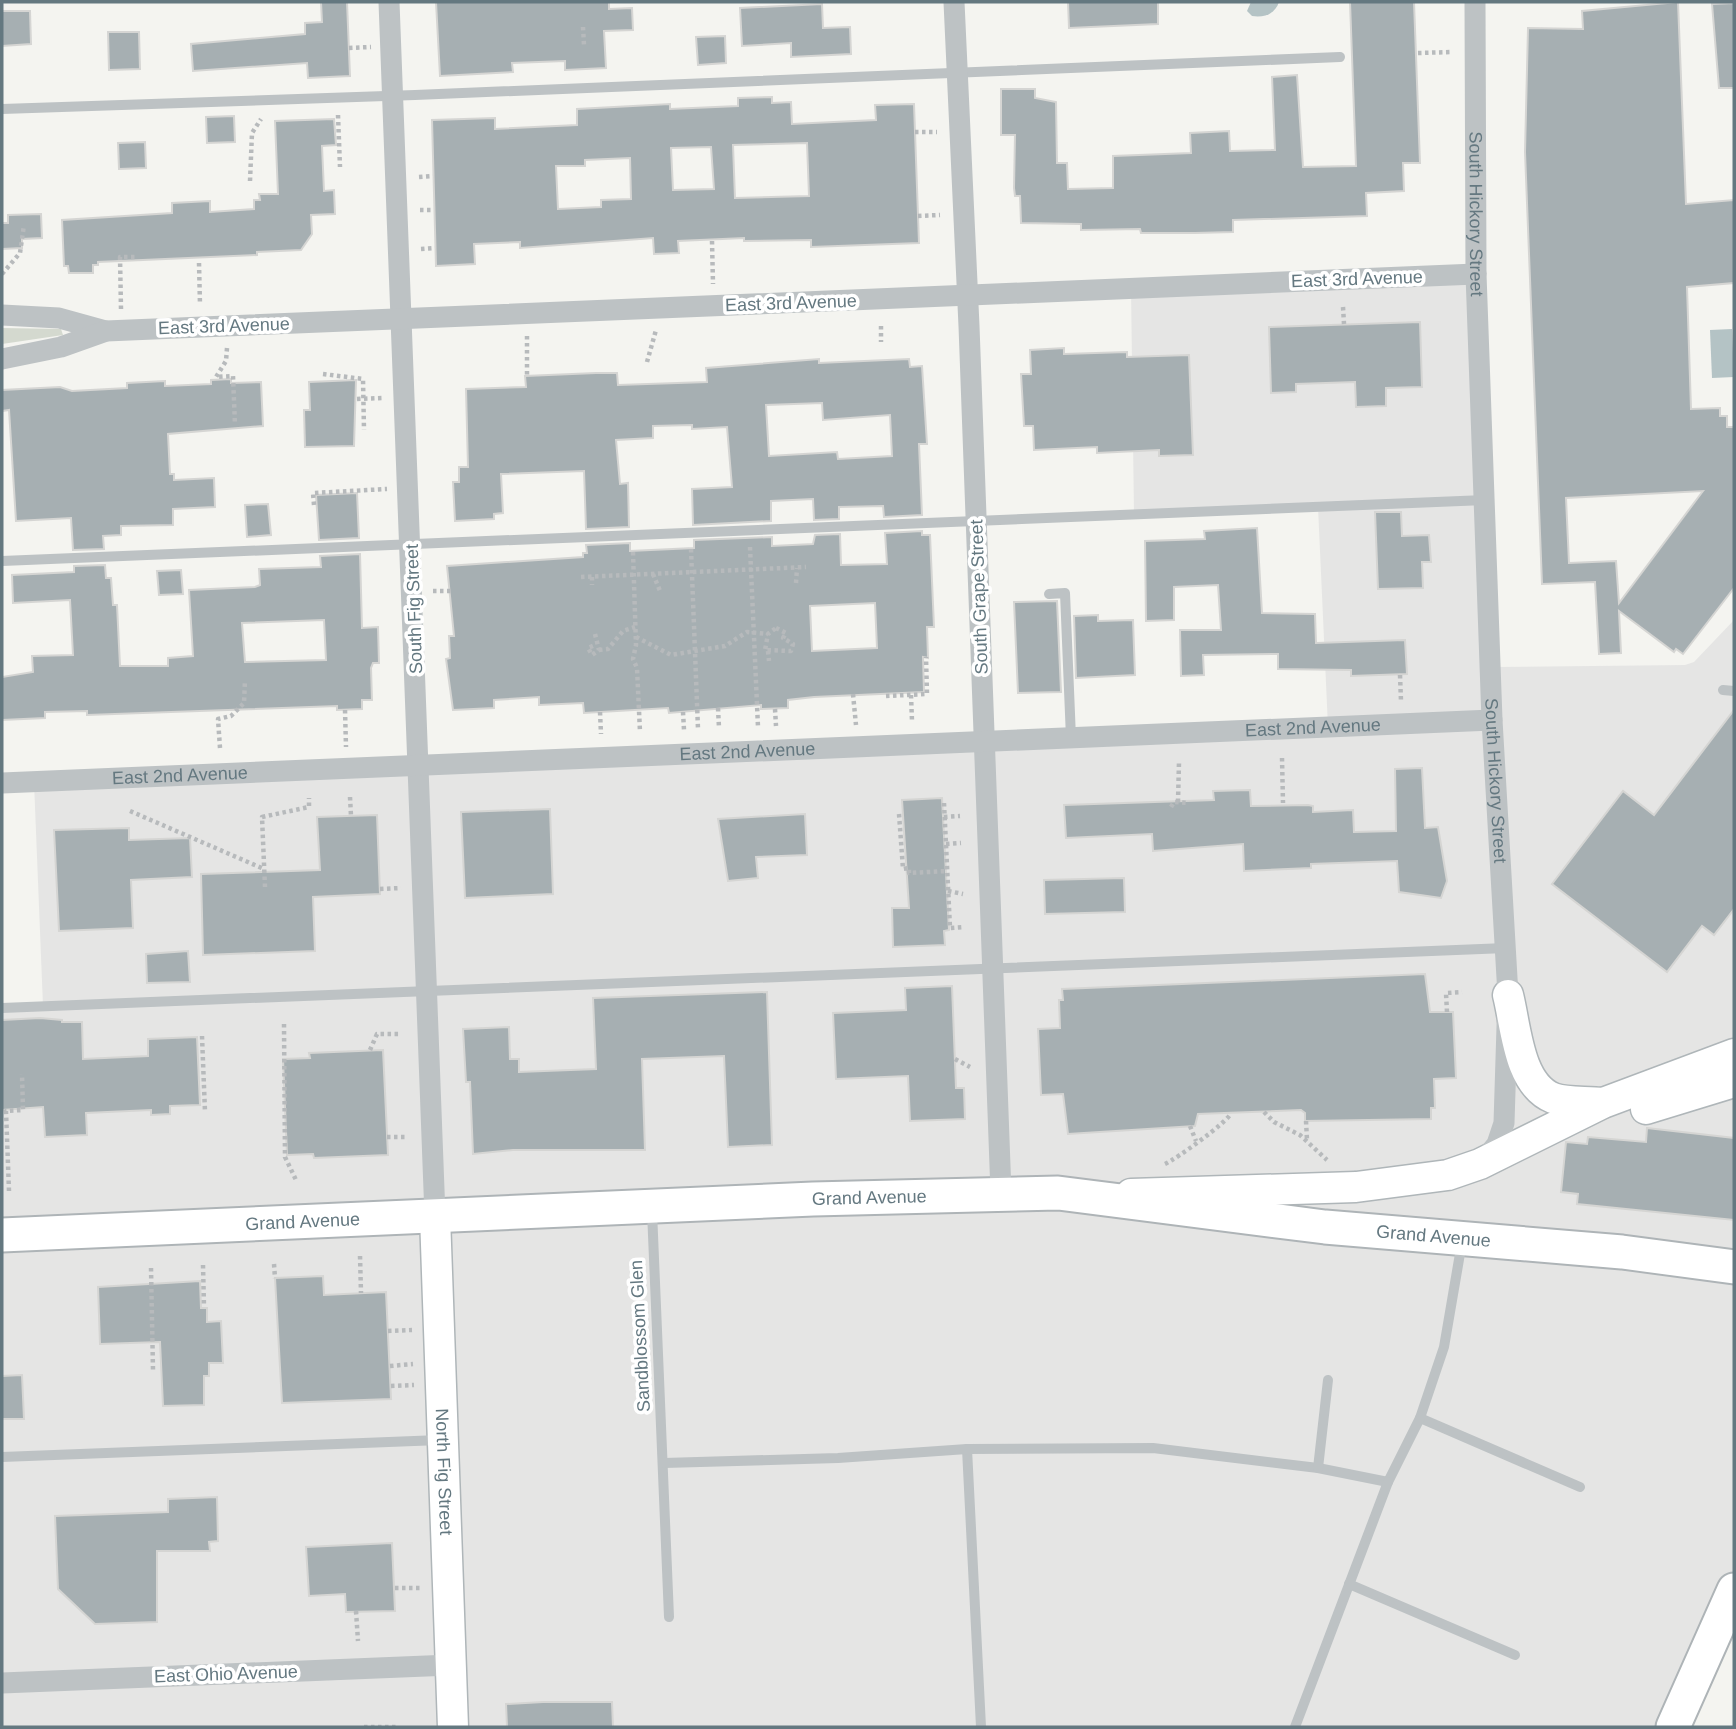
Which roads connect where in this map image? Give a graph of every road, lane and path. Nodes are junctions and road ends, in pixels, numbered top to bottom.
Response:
1 (389, 2) edge
2 (954, 2) edge
3 (1475, 2) edge
4 (583, 27) dead end
5 (584, 44) dead end
6 (371, 47) dead end
7 (349, 48) dead end
8 (1452, 52) dead end
9 (1418, 53) dead end
10 (1340, 57) dead end
11 (957, 72) junction
12 (393, 96) junction
13 (2, 109) edge
14 (327, 111) dead end
15 (269, 115) dead end
16 (340, 167) dead end
17 (250, 181) dead end
18 (23, 225) dead end
19 (712, 241) dead end
20 (137, 257) dead end
21 (199, 263) dead end
22 (2, 274) edge
23 (1476, 274) junction
24 (967, 295) junction
25 (713, 306) junction
26 (1343, 307) dead end
27 (655, 309) junction
28 (526, 314) junction
29 (2, 315) edge
30 (402, 319) junction
31 (1344, 324) dead end
32 (226, 326) junction
33 (881, 326) dead end
34 (201, 327) junction
35 (113, 331) junction
36 (881, 342) dead end
37 (2, 359) edge
38 (648, 362) dead end
39 (323, 374) dead end
40 (527, 376) dead end
41 (235, 425) dead end
42 (364, 429) dead end
43 (409, 487) junction
44 (1486, 500) junction
45 (314, 505) dead end
46 (976, 519) junction
47 (749, 528) junction
48 (691, 531) junction
49 (632, 533) junction
50 (411, 542) junction
51 (2, 561) edge
52 (797, 568) junction
53 (806, 568) dead end
54 (751, 570) junction
55 (692, 572) junction
56 (653, 574) junction
57 (634, 575) junction
58 (581, 577) dead end
59 (592, 577) junction
60 (796, 583) dead end
61 (592, 586) dead end
62 (432, 591) dead end
63 (452, 591) dead end
64 (660, 591) dead end
65 (1049, 594) dead end
66 (635, 627) junction
67 (739, 628) dead end
68 (754, 632) junction
69 (595, 634) dead end
70 (768, 634) junction
71 (740, 636) junction
72 (636, 637) junction
73 (768, 651) junction
74 (695, 653) junction
75 (926, 657) dead end
76 (769, 661) dead end
77 (1400, 675) dead end
78 (245, 680) dead end
79 (853, 694) dead end
80 (911, 695) junction
81 (886, 696) dead end
82 (1401, 701) dead end
83 (718, 708) dead end
84 (775, 709) dead end
85 (345, 710) dead end
86 (600, 712) dead end
87 (683, 712) dead end
88 (1492, 720) junction
89 (912, 721) dead end
90 (776, 726) dead end
91 (758, 727) dead end
92 (698, 729) dead end
93 (719, 729) dead end
94 (684, 730) dead end
95 (640, 732) dead end
96 (601, 734) dead end
97 (1071, 738) junction
98 (983, 742) junction
99 (858, 747) junction
100 (220, 748) dead end
101 (1282, 758) dead end
102 (1179, 762) dead end
103 (419, 766) junction
104 (347, 769) junction
105 (2, 783) edge
106 (350, 797) dead end
107 (309, 798) dead end
108 (1178, 802) junction
109 (944, 803) dead end
110 (1188, 803) dead end
111 (1283, 803) dead end
112 (1171, 807) dead end
113 (130, 811) dead end
114 (899, 814) dead end
115 (351, 816) dead end
116 (944, 817) junction
117 (960, 817) dead end
118 (961, 843) dead end
119 (946, 844) junction
120 (264, 869) junction
121 (947, 871) junction
122 (265, 887) dead end
123 (402, 888) dead end
124 (380, 889) dead end
125 (948, 891) junction
126 (963, 894) dead end
127 (964, 927) dead end
128 (1506, 948) junction
129 (993, 970) junction
130 (425, 992) junction
131 (1462, 992) dead end
132 (1508, 995) junction
133 (2, 1009) edge
134 (1447, 1012) dead end
135 (284, 1024) dead end
136 (401, 1034) dead end
137 (202, 1036) dead end
138 (370, 1050) dead end
139 (1734, 1054) edge
140 (955, 1059) dead end
141 (970, 1068) dead end
142 (22, 1074) dead end
143 (1734, 1082) edge
144 (1603, 1103) junction
145 (1646, 1109) dead end
146 (205, 1112) dead end
147 (1264, 1112) dead end
148 (1231, 1113) dead end
149 (1306, 1121) dead end
150 (1190, 1126) dead end
151 (405, 1136) dead end
152 (387, 1137) dead end
153 (1196, 1141) junction
154 (1307, 1141) junction
155 (1328, 1161) dead end
156 (1164, 1164) dead end
157 (1480, 1164) junction
158 (296, 1180) dead end
159 (9, 1191) dead end
160 (1001, 1193) junction
161 (1094, 1196) junction
162 (652, 1207) junction
163 (435, 1216) junction
164 (2, 1234) edge
165 (1463, 1239) junction
166 (360, 1256) dead end
167 (274, 1264) dead end
168 (202, 1265) dead end
169 (1734, 1267) edge
170 (151, 1268) dead end
171 (275, 1278) dead end
172 (362, 1293) dead end
173 (204, 1307) dead end
174 (416, 1330) dead end
175 (388, 1332) dead end
176 (418, 1364) dead end
177 (390, 1366) dead end
178 (153, 1370) dead end
179 (1328, 1380) dead end
180 (419, 1385) dead end
181 (391, 1386) dead end
182 (1420, 1418) junction
183 (444, 1440) junction
184 (967, 1449) junction
185 (2, 1457) edge
186 (664, 1462) junction
187 (1318, 1468) junction
188 (1388, 1482) junction
189 (1580, 1487) dead end
190 (1349, 1584) junction
191 (395, 1588) dead end
192 (426, 1588) dead end
193 (1734, 1590) edge
194 (356, 1611) dead end
195 (669, 1618) dead end
196 (358, 1641) dead end
197 (1515, 1655) dead end
198 (451, 1665) junction
199 (2, 1683) edge
200 (364, 1727) edge
201 (397, 1727) edge
202 (453, 1727) edge
203 (981, 1727) edge
204 (1295, 1727) edge
205 (1673, 1727) edge

1 - 12 street, South Fig Street
2 - 11 street, South Grape Street
3 - 23 street, South Hickory Street
4 - 5 path
6 - 7 path
8 - 9 path
10 - 11 lane
11 - 12 lane
11 - 24 street, South Grape Street
12 - 13 lane
12 - 30 street, South Fig Street
14 - 16 path
15 - 17 path
18 - 22 path
19 - 25 path
20 - 35 path
21 - 34 path
23 - 24 street, East 3rd Avenue
23 - 44 street, South Hickory Street
24 - 25 street, East 3rd Avenue
24 - 46 street, South Grape Street
25 - 27 street, East 3rd Avenue
26 - 31 path
27 - 28 street, East 3rd Avenue
27 - 38 path
28 - 30 street, East 3rd Avenue
28 - 40 path
29 - 35 street, East 3rd Avenue
30 - 32 street, East 3rd Avenue
30 - 43 street, South Fig Street
32 - 34 street, East 3rd Avenue
32 - 41 path
33 - 36 path
34 - 35 street, East 3rd Avenue
35 - 37 street, East 3rd Avenue
39 - 42 path
43 - 45 path
43 - 50 street, South Fig Street
44 - 46 lane
44 - 88 street, South Hickory Street
46 - 47 lane
46 - 98 street, South Grape Street
47 - 48 lane
47 - 54 path
48 - 49 lane
48 - 55 path
49 - 50 lane
49 - 57 path
50 - 51 lane
50 - 103 street, South Fig Street
52 - 53 path
52 - 54 path
52 - 60 path
54 - 55 path
54 - 68 path
55 - 56 path
55 - 74 path
56 - 57 path
56 - 64 path
57 - 59 path
57 - 66 path
58 - 59 path
59 - 61 path
62 - 63 path
65 - 97 lane
66 - 69 path
66 - 72 path
67 - 71 path
68 - 70 path
68 - 71 path
68 - 91 path
70 - 73 path
70 - 73 path
71 - 74 path
72 - 74 path
72 - 95 path
73 - 76 path
74 - 92 path
75 - 80 path
77 - 82 path
78 - 100 path
79 - 99 path
80 - 81 path
80 - 89 path
83 - 93 path
84 - 90 path
85 - 104 path
86 - 96 path
87 - 94 path
88 - 97 street, East 2nd Avenue
88 - 128 street, South Hickory Street
97 - 98 street, East 2nd Avenue
98 - 99 street, East 2nd Avenue
98 - 129 street, South Grape Street
99 - 103 street, East 2nd Avenue
101 - 111 path
102 - 108 path
103 - 104 street, East 2nd Avenue
103 - 130 street, South Fig Street
104 - 105 street, East 2nd Avenue
106 - 115 path
107 - 120 path
108 - 110 path
108 - 112 path
109 - 116 path
113 - 120 path
114 - 121 path
116 - 117 path
116 - 119 path
118 - 119 path
119 - 121 path
120 - 122 path
121 - 125 path
123 - 124 path
125 - 126 path
125 - 127 path
128 - 129 lane
128 - 132 street, South Hickory Street
129 - 130 lane
129 - 160 street, South Grape Street
130 - 133 lane
130 - 163 street, South Fig Street
131 - 134 path
132 - 144 main road
132 - 157 street, South Hickory Street
135 - 158 path
136 - 138 path
137 - 146 path
139 - 144 main road
140 - 141 path
142 - 159 path
143 - 145 main road
144 - 157 main road
147 - 154 path
148 - 153 path
149 - 154 path
150 - 153 path
151 - 152 path
153 - 156 path
154 - 155 path
157 - 161 main road
160 - 161 main road, Grand Avenue
160 - 162 main road, Grand Avenue
161 - 165 main road, Grand Avenue
162 - 163 main road, Grand Avenue
162 - 186 lane, Sandblossom Glen
163 - 164 main road, Grand Avenue
163 - 183 main road, North Fig Street
165 - 169 main road, Grand Avenue
165 - 182 lane
166 - 172 path
167 - 171 path
168 - 173 path
170 - 178 path
174 - 175 path
176 - 177 path
179 - 187 lane
180 - 181 path
182 - 188 lane
182 - 189 lane
183 - 185 lane
183 - 198 main road, North Fig Street
184 - 186 lane
184 - 187 lane
184 - 203 lane
186 - 195 lane, Sandblossom Glen
187 - 188 lane
188 - 190 lane
190 - 197 lane
190 - 204 lane
191 - 192 path
193 - 205 main road
194 - 196 path
198 - 199 street, East Ohio Avenue
198 - 202 main road, North Fig Street
200 - 201 path

